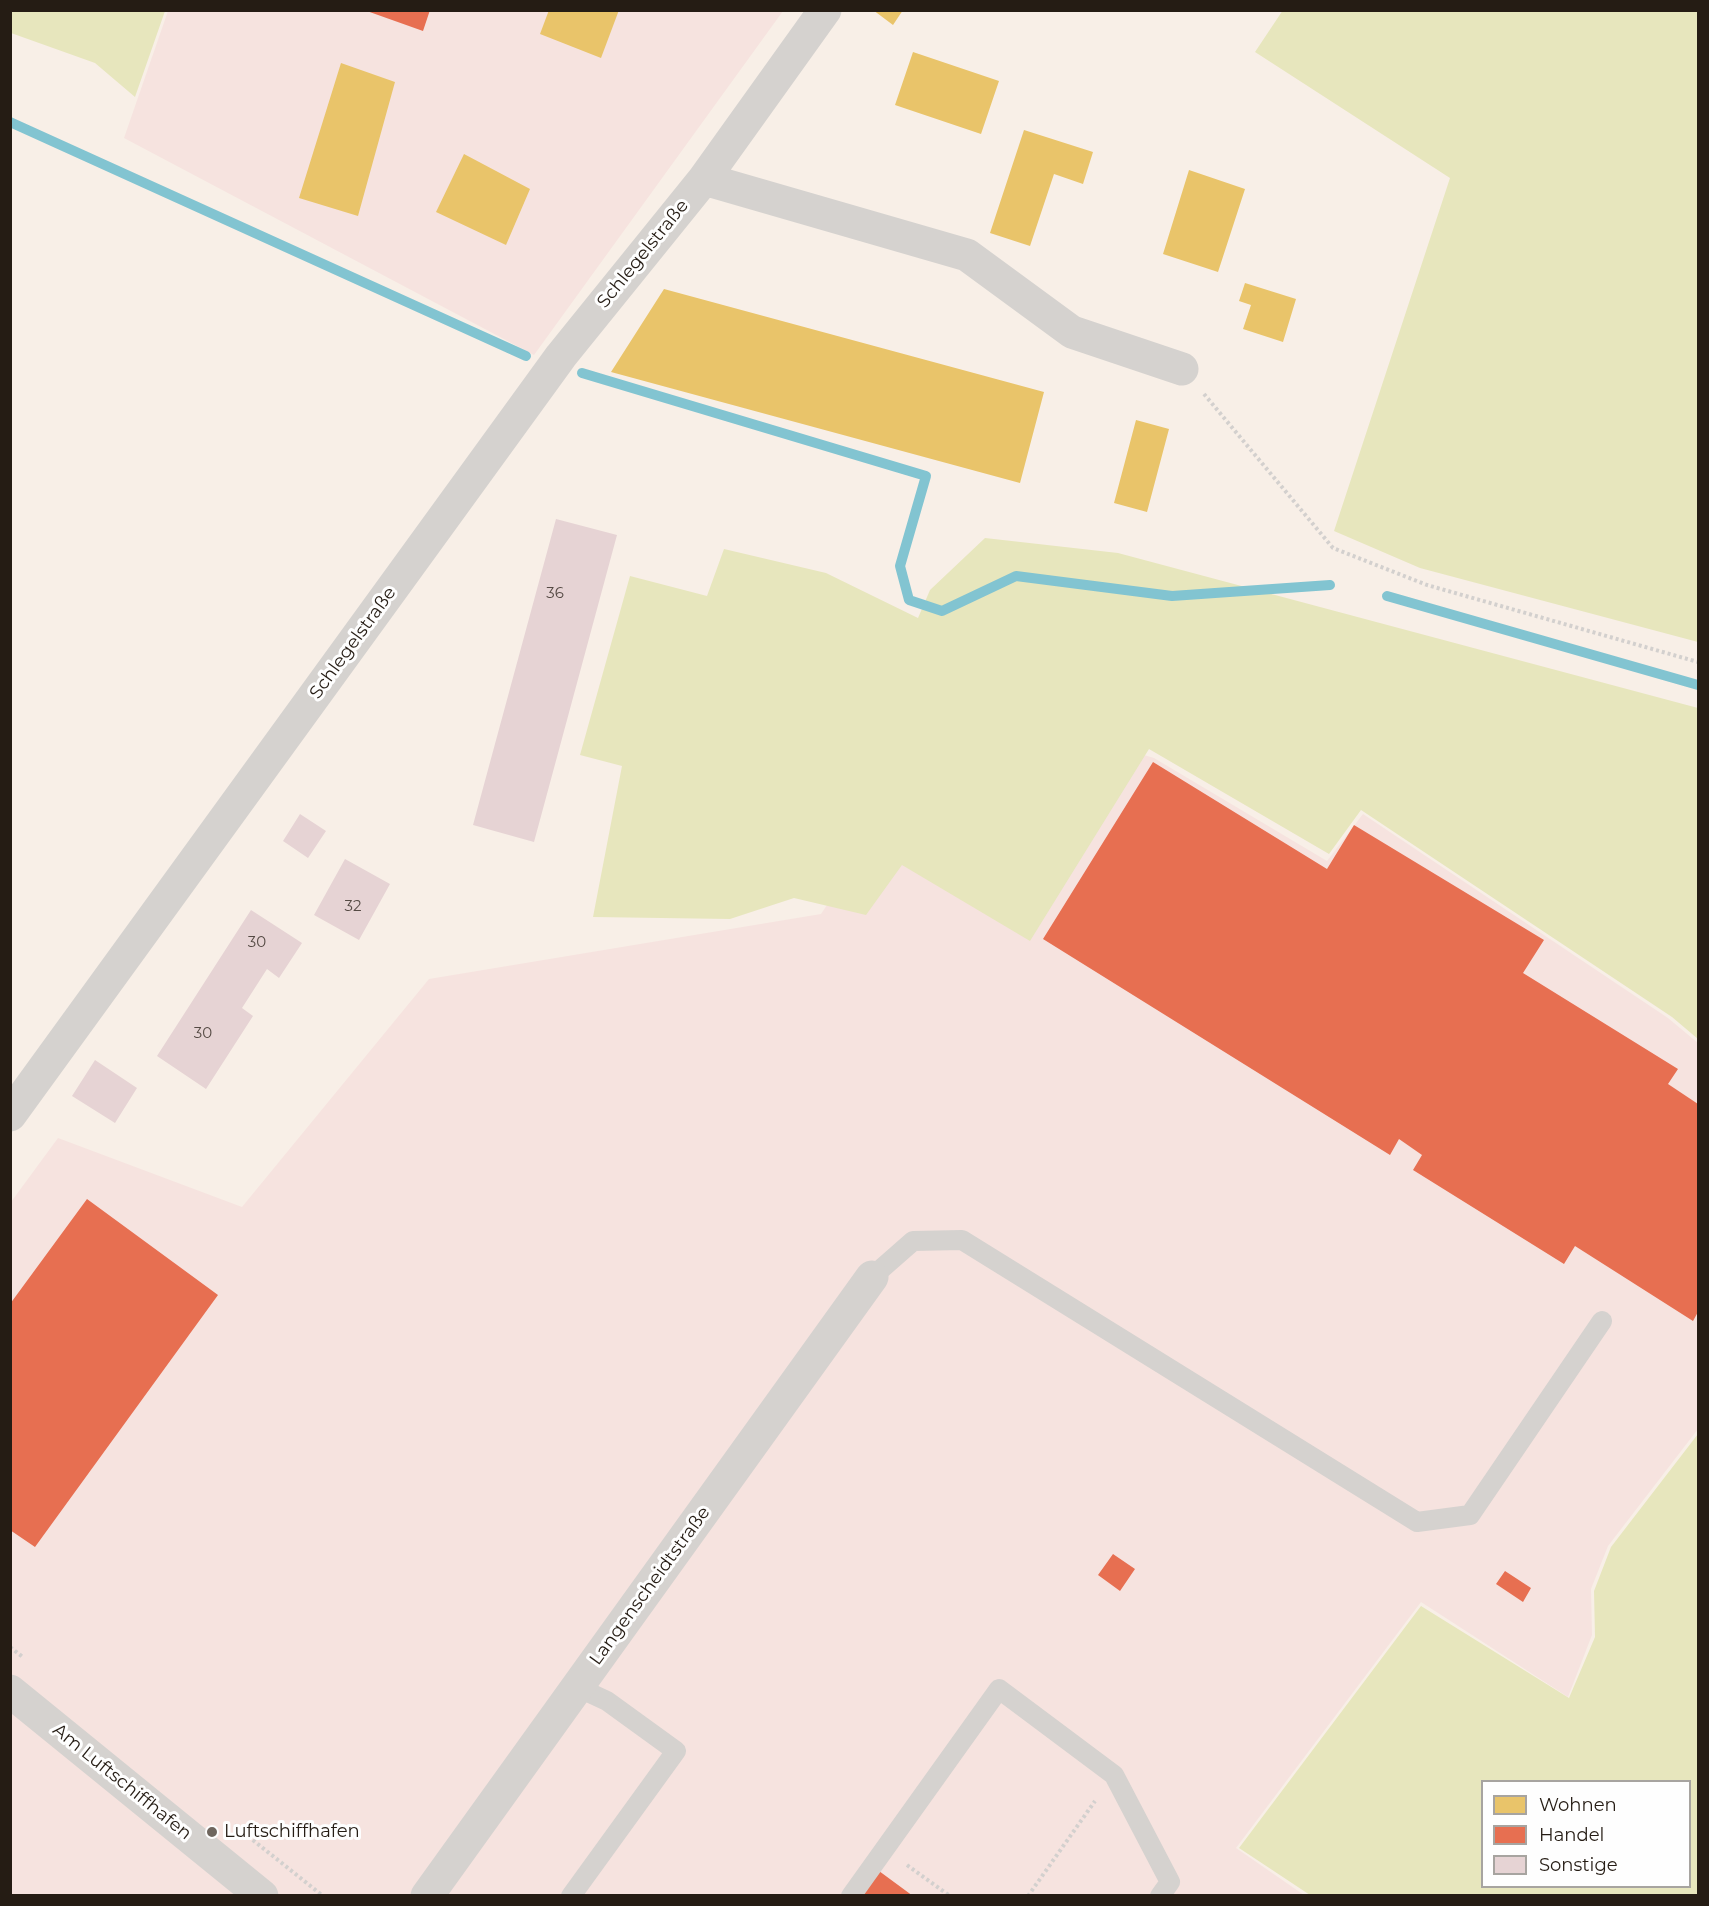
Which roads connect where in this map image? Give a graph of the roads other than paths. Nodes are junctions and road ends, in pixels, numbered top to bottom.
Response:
1 (825, 10) edge
2 (704, 178) junction
3 (1182, 369) road end
4 (10, 1115) edge
5 (872, 1277) joint
6 (1602, 1321) dead end
7 (577, 1687) junction
8 (10, 1691) edge
9 (262, 1896) edge
10 (427, 1896) edge
11 (571, 1896) edge
12 (851, 1896) edge
13 (1161, 1896) edge

1 - 2 street, Schlegelstraße
2 - 3 street
2 - 4 street, Schlegelstraße
5 - 6 lane
5 - 7 street, Langenscheidtstraße
7 - 10 street, Langenscheidtstraße
7 - 11 lane
8 - 9 street, Am Luftschiffhafen
12 - 13 lane

